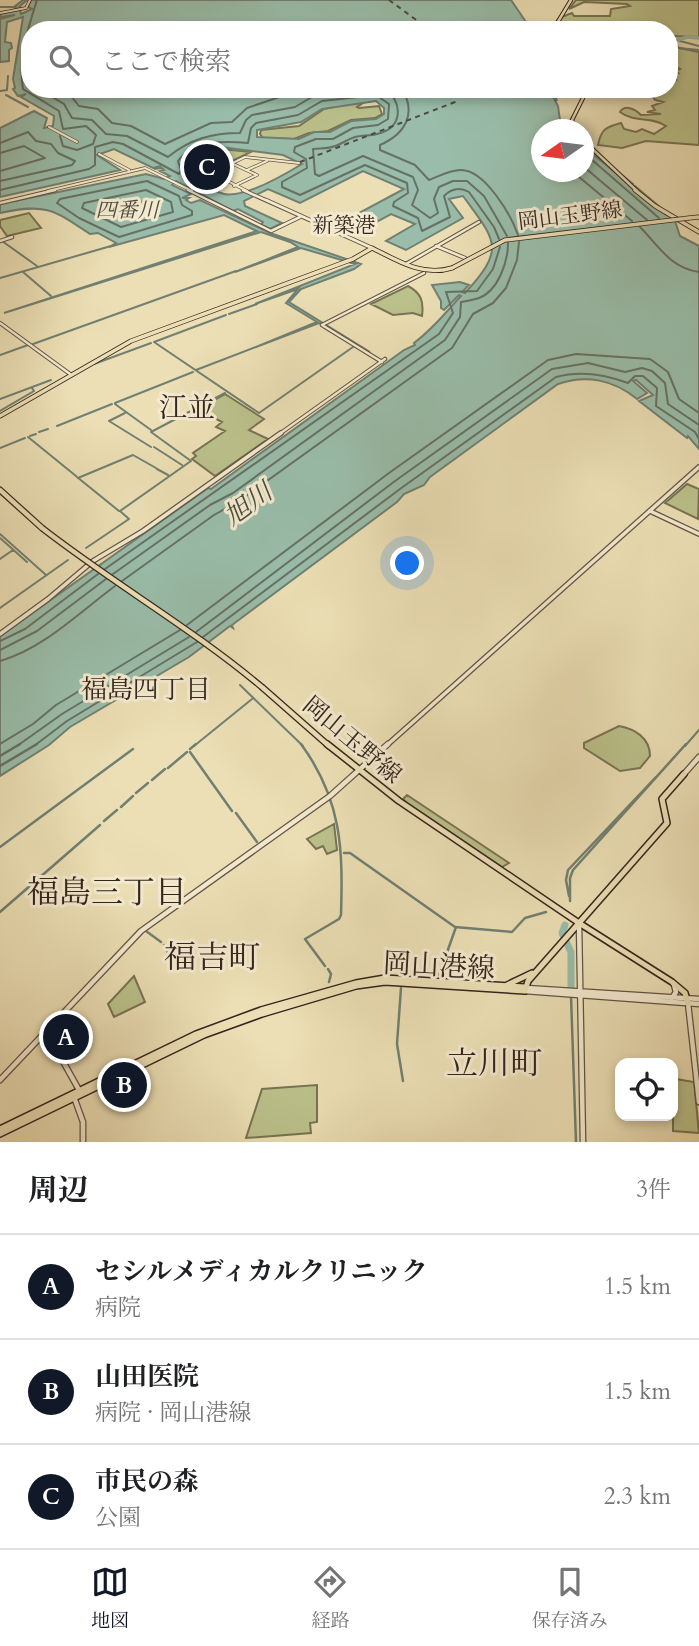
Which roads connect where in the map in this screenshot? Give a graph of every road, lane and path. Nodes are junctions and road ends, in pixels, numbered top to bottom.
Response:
1 (30, 0) edge
2 (570, 0) edge
3 (0, 13) edge
4 (556, 21) edge
5 (583, 98) edge
6 (572, 119) edge
7 (49, 127) dead end
8 (77, 142) dead end
9 (594, 152) edge
10 (99, 154) dead end
11 (270, 160) junction
12 (231, 163) junction
13 (299, 163) dead end
14 (247, 170) junction
15 (131, 171) junction
16 (234, 186) junction
17 (0, 203) edge
18 (302, 216) junction
19 (699, 217) edge
20 (479, 222) dead end
21 (699, 232) edge
22 (12, 237) dead end
23 (0, 241) edge
24 (436, 246) junction
25 (372, 247) junction
26 (464, 258) dead end
27 (407, 263) junction
28 (424, 272) dead end
29 (0, 323) edge
30 (69, 373) junction
31 (0, 415) edge
32 (699, 467) edge
33 (0, 490) edge
34 (650, 510) junction
35 (699, 534) edge
36 (0, 634) edge
37 (699, 757) edge
38 (358, 771) junction
39 (684, 774) joint
40 (579, 923) junction
41 (539, 968) junction
42 (673, 982) junction
43 (505, 986) junction
44 (538, 988) junction
45 (525, 989) junction
46 (574, 993) junction
47 (672, 998) junction
48 (688, 1001) junction
49 (699, 1001) edge
50 (46, 1031) junction
51 (0, 1080) edge
52 (76, 1094) junction
53 (699, 1102) edge
54 (0, 1132) edge
55 (83, 1142) edge
56 (583, 1142) edge

1 - 3 street
2 - 4 main road
5 - 6 main road
7 - 8 street
9 - 21 main road
10 - 15 street
11 - 12 street
11 - 13 street
11 - 14 street
12 - 14 street
12 - 16 street
14 - 16 street
15 - 17 street
15 - 18 street
16 - 18 street
18 - 25 street
19 - 27 main road, 岡山玉野線, bridge
20 - 24 street
22 - 23 street
24 - 26 street
24 - 27 street
25 - 27 main road, 岡山玉野線
25 - 30 main road
28 - 36 street
29 - 30 street
30 - 31 main road
32 - 34 street
33 - 38 main road, 岡山玉野線, bridge
34 - 35 street
34 - 38 street
37 - 39 street
38 - 40 main road, 岡山玉野線
38 - 50 street
39 - 40 main road, 岡山港線
40 - 41 main road, 岡山港線
40 - 42 main road, 岡山玉野線
40 - 46 street
41 - 43 main road
41 - 44 street
41 - 45 main road, 岡山港線
42 - 47 street
42 - 48 main road, 岡山玉野線
43 - 45 main road, 岡山港線
43 - 52 main road, 岡山港線
44 - 45 street
44 - 46 street
45 - 46 street
45 - 52 main road, 岡山港線
46 - 47 street
46 - 48 street
46 - 56 street
47 - 48 street
48 - 49 street
48 - 53 street
50 - 51 street
50 - 52 street
52 - 54 main road, 岡山港線
52 - 55 street

